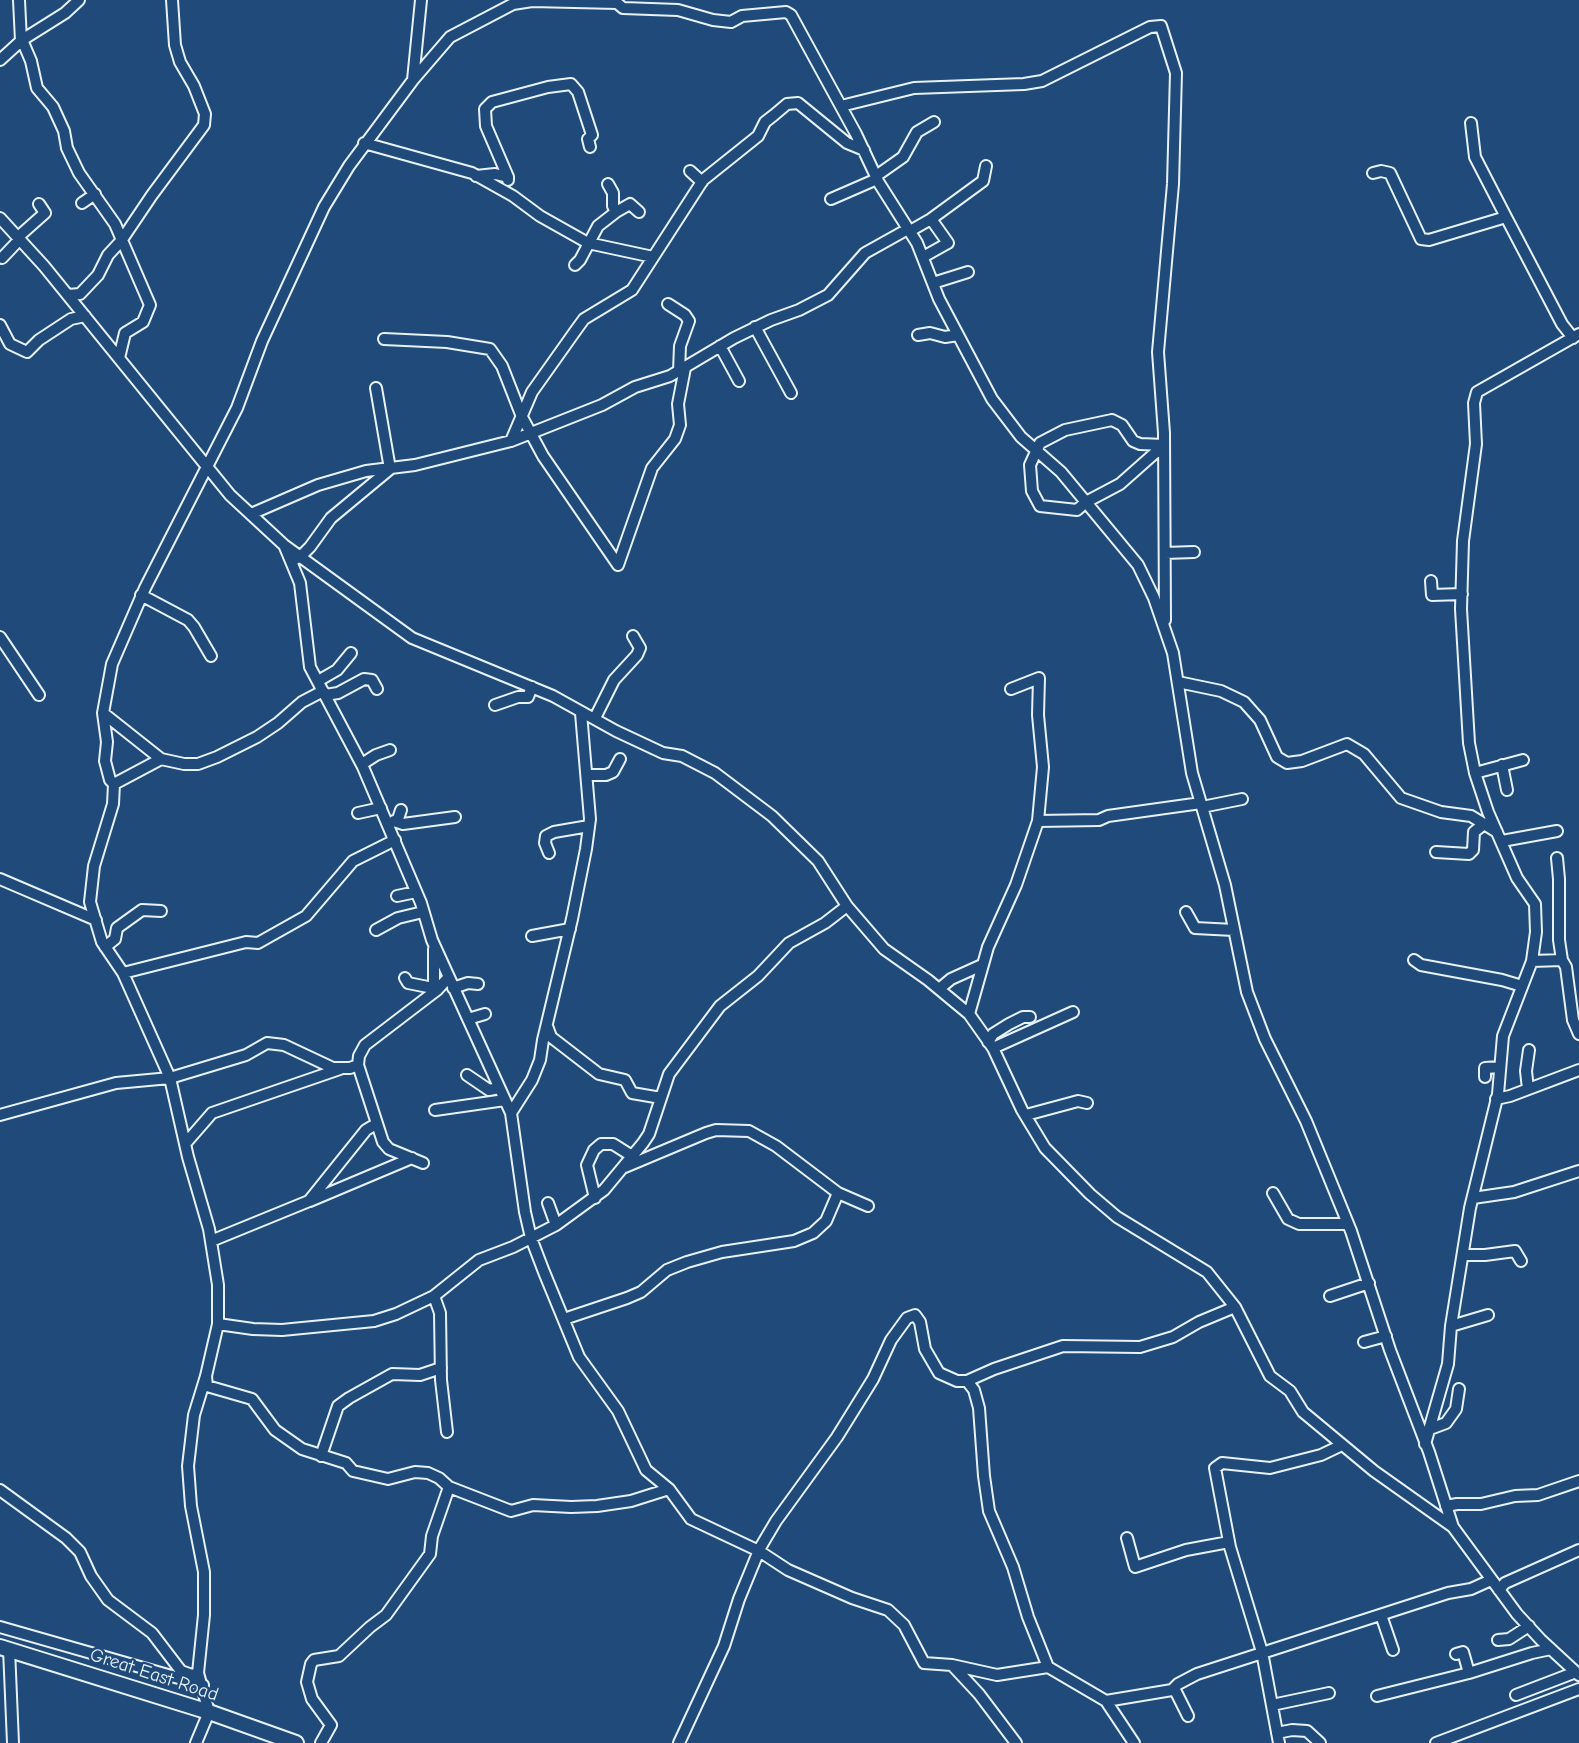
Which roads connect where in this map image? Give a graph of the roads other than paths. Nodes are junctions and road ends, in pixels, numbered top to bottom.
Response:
1 (19, 0) edge
2 (79, 0) edge
3 (172, 0) edge
4 (421, 0) edge
5 (21, 41) junction
6 (0, 60) edge
7 (413, 80) junction
8 (841, 106) junction
9 (934, 122) dead end
10 (1471, 123) dead end
11 (364, 143) junction
12 (590, 147) dead end
13 (864, 150) junction
14 (986, 166) dead end
15 (690, 171) dead end
16 (1373, 173) dead end
17 (476, 176) junction
18 (508, 177) junction
19 (877, 177) junction
20 (702, 182) junction
21 (608, 184) dead end
22 (95, 194) junction
23 (508, 194) junction
24 (831, 199) dead end
25 (82, 203) dead end
26 (39, 204) dead end
27 (616, 212) junction
28 (639, 212) dead end
29 (1506, 216) junction
30 (931, 219) junction
31 (1, 220) edge
32 (909, 230) junction
33 (19, 238) junction
34 (121, 241) junction
35 (588, 243) junction
36 (653, 257) junction
37 (2, 258) dead end
38 (923, 258) junction
39 (575, 265) dead end
40 (968, 272) dead end
41 (933, 283) junction
42 (68, 295) junction
43 (668, 304) dead end
44 (85, 316) junction
45 (0, 325) edge
46 (755, 328) junction
47 (918, 335) dead end
48 (958, 335) junction
49 (1576, 336) edge
50 (384, 339) dead end
51 (720, 346) junction
52 (119, 358) junction
53 (682, 370) junction
54 (738, 381) dead end
55 (376, 388) dead end
56 (791, 393) dead end
57 (522, 417) junction
58 (532, 433) junction
59 (511, 441) junction
60 (1164, 445) junction
61 (1036, 450) junction
62 (208, 469) junction
63 (390, 469) junction
64 (1086, 502) junction
65 (251, 514) junction
66 (1194, 552) dead end
67 (1165, 553) junction
68 (296, 558) junction
69 (1431, 581) dead end
70 (1462, 594) junction
71 (142, 595) junction
72 (1165, 628) junction
73 (633, 636) dead end
74 (0, 637) edge
75 (351, 653) dead end
76 (211, 656) dead end
77 (1178, 682) junction
78 (532, 688) junction
79 (322, 689) junction
80 (377, 689) dead end
81 (1011, 689) dead end
82 (39, 696) dead end
83 (495, 705) dead end
84 (103, 713) junction
85 (581, 713) junction
86 (595, 718) junction
87 (390, 750) dead end
88 (161, 759) junction
89 (620, 759) dead end
90 (1523, 760) dead end
91 (362, 764) junction
92 (1502, 765) junction
93 (1474, 773) junction
94 (586, 775) junction
95 (114, 784) junction
96 (1507, 790) dead end
97 (1242, 799) dead end
98 (1201, 805) junction
99 (381, 808) junction
100 (401, 810) dead end
101 (358, 813) dead end
102 (455, 817) dead end
103 (1038, 821) junction
104 (391, 823) junction
105 (1484, 824) junction
106 (589, 826) junction
107 (1557, 831) dead end
108 (1500, 836) junction
109 (396, 840) junction
110 (1436, 852) dead end
111 (549, 853) dead end
112 (1556, 858) dead end
113 (0, 879) edge
114 (416, 892) junction
115 (398, 896) dead end
116 (847, 906) junction
117 (161, 911) dead end
118 (423, 912) junction
119 (1186, 912) dead end
120 (96, 920) junction
121 (570, 929) junction
122 (376, 930) dead end
123 (1234, 930) junction
124 (532, 936) dead end
125 (105, 947) junction
126 (435, 948) junction
127 (1414, 960) dead end
128 (1562, 960) junction
129 (1532, 961) junction
130 (982, 965) junction
131 (123, 973) junction
132 (405, 978) dead end
133 (448, 978) junction
134 (478, 984) dead end
135 (1522, 986) junction
136 (436, 988) junction
137 (453, 988) junction
138 (938, 989) junction
139 (1073, 1012) dead end
140 (485, 1014) dead end
141 (969, 1014) junction
142 (1030, 1017) dead end
143 (468, 1019) junction
144 (547, 1026) junction
145 (1579, 1034) edge
146 (990, 1045) junction
147 (1529, 1050) dead end
148 (358, 1065) junction
149 (1500, 1067) junction
150 (342, 1068) junction
151 (1579, 1070) edge
152 (467, 1075) dead end
153 (1485, 1077) dead end
154 (170, 1078) junction
155 (500, 1088) junction
156 (1528, 1089) junction
157 (661, 1098) junction
158 (1496, 1099) junction
159 (505, 1100) junction
160 (1087, 1103) dead end
161 (435, 1110) dead end
162 (511, 1113) junction
163 (0, 1114) edge
164 (1026, 1115) junction
165 (376, 1124) junction
166 (185, 1144) junction
167 (389, 1149) junction
168 (632, 1156) junction
169 (412, 1158) junction
170 (423, 1162) dead end
171 (394, 1166) junction
172 (624, 1167) junction
173 (1579, 1171) edge
174 (1273, 1192) dead end
175 (838, 1193) junction
176 (595, 1198) junction
177 (1473, 1198) junction
178 (309, 1202) junction
179 (548, 1203) dead end
180 (868, 1206) dead end
181 (1348, 1224) junction
182 (556, 1225) junction
183 (532, 1238) junction
184 (210, 1241) junction
185 (1463, 1255) junction
186 (1521, 1261) dead end
187 (1369, 1283) junction
188 (434, 1296) junction
189 (1330, 1296) dead end
190 (1235, 1307) junction
191 (1488, 1315) dead end
192 (564, 1320) junction
193 (218, 1324) junction
194 (1451, 1326) junction
195 (1386, 1336) junction
196 (1364, 1342) dead end
197 (441, 1368) junction
198 (206, 1376) junction
199 (967, 1381) junction
200 (1459, 1389) dead end
201 (1430, 1429) junction
202 (447, 1432) dead end
203 (1425, 1444) junction
204 (1342, 1445) junction
205 (321, 1456) junction
206 (1579, 1481) edge
207 (449, 1487) junction
208 (669, 1489) junction
209 (0, 1490) edge
210 (1446, 1506) junction
211 (1453, 1527) junction
212 (1127, 1538) dead end
213 (1229, 1542) junction
214 (1579, 1550) edge
215 (759, 1551) junction
216 (1491, 1580) junction
217 (1499, 1590) junction
218 (1381, 1614) junction
219 (1529, 1626) junction
220 (0, 1627) edge
221 (1498, 1640) dead end
222 (4, 1648) edge
223 (1550, 1649) junction
224 (1393, 1650) dead end
225 (1262, 1652) junction
226 (1456, 1654) dead end
227 (952, 1665) junction
228 (1048, 1667) junction
229 (198, 1673) junction
230 (1470, 1673) junction
231 (1577, 1674) edge
232 (203, 1685) junction
233 (1174, 1688) junction
234 (1579, 1689) edge
235 (1329, 1693) dead end
236 (1516, 1695) dead end
237 (1377, 1696) dead end
238 (1106, 1701) junction
239 (1272, 1705) junction
240 (209, 1712) junction
241 (1188, 1716) dead end
242 (1278, 1738) edge
243 (13, 1743) edge
244 (196, 1743) edge
245 (296, 1743) edge
246 (321, 1743) edge
247 (679, 1743) edge
248 (1016, 1743) edge
249 (1134, 1743) edge
250 (1320, 1743) edge
251 (1436, 1743) edge

1 - 5 street
2 - 5 street
3 - 34 street
4 - 7 street
5 - 6 street
5 - 22 street
7 - 8 street
7 - 11 street
8 - 13 street
8 - 60 street
9 - 19 street
10 - 29 street
11 - 17 street
11 - 62 street
12 - 18 street
13 - 19 street
13 - 20 street
14 - 30 street
15 - 20 street
16 - 29 street
17 - 18 street
17 - 23 street
18 - 23 street
19 - 24 street
19 - 32 street
20 - 36 street
21 - 27 street
22 - 25 street
22 - 34 street
23 - 35 street
26 - 33 street
27 - 28 street
27 - 35 street
29 - 49 street
30 - 32 street
30 - 38 street
31 - 33 street
32 - 38 street
32 - 46 street
33 - 37 street
33 - 42 street
34 - 42 street
34 - 52 street
35 - 36 street
35 - 39 street
36 - 57 street
38 - 41 street
40 - 41 street
41 - 48 street
42 - 44 street
43 - 53 street
44 - 45 street
44 - 52 street
46 - 51 street
46 - 56 street
47 - 48 street
48 - 61 street
49 - 70 street
50 - 57 street
51 - 53 street
51 - 54 street
52 - 62 street
53 - 58 street
53 - 58 street
55 - 63 street
57 - 58 street
57 - 59 street
58 - 59 street
59 - 63 street
60 - 61 street
60 - 64 street
60 - 67 street
61 - 64 street
61 - 64 street
62 - 65 street
62 - 71 street
63 - 65 street
63 - 68 street
64 - 72 street
65 - 68 street
66 - 67 street
67 - 72 street
68 - 78 street
68 - 79 street
69 - 70 street
70 - 93 street
71 - 76 street
71 - 84 street
72 - 77 street
73 - 86 street
74 - 82 street
75 - 79 street
77 - 98 street
77 - 105 street
78 - 83 street
78 - 85 street
79 - 80 street
79 - 88 street
79 - 91 street
81 - 103 street
84 - 88 street
84 - 95 street
85 - 86 street
85 - 94 street
86 - 116 street
87 - 91 street
88 - 95 street
89 - 94 street
90 - 92 street
91 - 99 street
92 - 93 street
92 - 96 street
93 - 108 street
94 - 106 street
95 - 120 street
97 - 98 street
98 - 103 street
98 - 123 street
99 - 101 street
99 - 104 street
100 - 104 street
102 - 104 street
103 - 130 street
104 - 109 street
105 - 108 street
105 - 110 street
106 - 111 street
106 - 121 street
107 - 108 street
108 - 129 street
109 - 114 street
109 - 131 street
112 - 128 street
113 - 120 street
114 - 115 street
114 - 118 street
116 - 138 street
116 - 157 street
117 - 125 street
118 - 122 street
118 - 126 street
119 - 123 street
120 - 125 street
121 - 124 street
121 - 144 street
123 - 181 street
125 - 131 street
126 - 133 street
126 - 136 street
127 - 135 street
128 - 129 street
128 - 145 street
129 - 135 street
130 - 138 street
130 - 141 street
131 - 154 street
132 - 136 street
133 - 136 street
133 - 137 street
134 - 137 street
135 - 149 street
136 - 148 street
137 - 143 street
138 - 141 street
139 - 146 street
140 - 143 street
141 - 146 street
142 - 146 street
143 - 155 street
144 - 157 street
144 - 162 street
146 - 164 street
147 - 156 street
148 - 150 street
148 - 165 street
149 - 153 street
149 - 158 street
150 - 154 street
150 - 166 street
151 - 156 street
152 - 155 street
154 - 163 street
154 - 166 street
155 - 159 street
156 - 158 street
157 - 168 street
158 - 177 street
159 - 161 street
159 - 162 street
160 - 164 street
162 - 183 street
164 - 190 street
165 - 167 street
165 - 178 street
166 - 184 street
167 - 169 street
167 - 171 street
168 - 172 street
168 - 176 street
169 - 170 street
169 - 171 street
171 - 178 street
172 - 175 street
172 - 176 street
173 - 177 street
174 - 181 street
175 - 180 street
175 - 192 street
176 - 182 street
177 - 185 street
178 - 184 street
179 - 182 street
181 - 187 street
182 - 183 street
183 - 188 street
183 - 192 street
184 - 193 street
185 - 186 street
185 - 194 street
187 - 189 street
187 - 195 street
188 - 193 street
188 - 197 street
190 - 199 street
190 - 204 street
191 - 194 street
192 - 208 street
193 - 198 street
194 - 201 street
195 - 196 street
195 - 203 street
197 - 202 street
197 - 205 street
198 - 205 street
198 - 229 street
199 - 215 street
199 - 228 street
200 - 201 street
201 - 203 street
203 - 210 street
204 - 211 street
204 - 213 street
205 - 207 street
206 - 210 street
207 - 208 street
207 - 246 street
208 - 215 street
209 - 229 street
210 - 211 street
211 - 216 street
212 - 213 street
213 - 225 street
214 - 217 street
215 - 227 street
215 - 247 street
216 - 217 street
216 - 218 street
217 - 219 street
218 - 224 street
218 - 225 street
219 - 221 street
219 - 223 street
220 - 232 street
222 - 240 highway, Great East Road
222 - 243 street
223 - 230 street
223 - 231 street
225 - 233 street
225 - 239 street
226 - 230 street
227 - 228 street
227 - 248 street
228 - 238 street
229 - 232 street
230 - 237 street
231 - 236 street
232 - 240 street
233 - 238 street
233 - 241 street
234 - 251 street
235 - 239 street
238 - 249 street
239 - 242 street
240 - 244 street
240 - 245 highway, Great East Road
242 - 250 street

